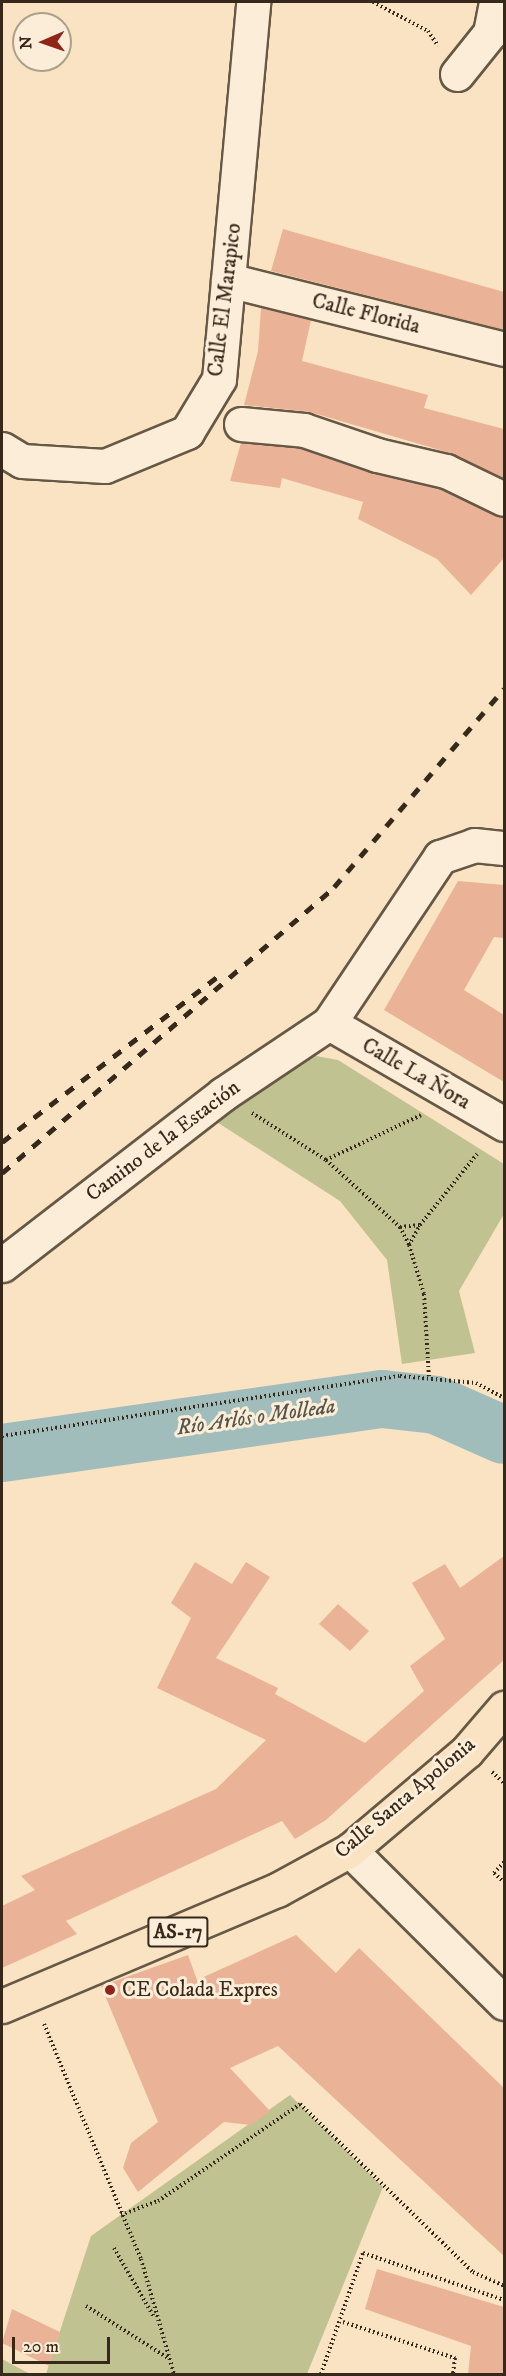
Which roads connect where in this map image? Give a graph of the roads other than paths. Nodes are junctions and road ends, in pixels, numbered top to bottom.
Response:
1 (253, 2) edge
2 (496, 2) edge
3 (457, 74) dead end
4 (228, 280) junction
5 (504, 349) edge
6 (241, 424) dead end
7 (2, 448) edge
8 (504, 499) edge
9 (504, 848) edge
10 (329, 1023) junction
11 (504, 1124) edge
12 (2, 1265) edge
13 (504, 1708) edge
14 (350, 1850) junction
15 (504, 2003) edge
16 (2, 2006) edge

1 - 4 street, Calle El Marapico
2 - 3 street
4 - 5 street, Calle Florida
4 - 7 street, Calle El Marapico
6 - 8 street
9 - 10 street
10 - 11 street, Calle La Ñora
10 - 12 street, Camino de la Estación
13 - 14 main road, Calle Santa Apolonia / AS-17
14 - 15 street
14 - 16 main road, Calle Santa Apolonia / AS-17

